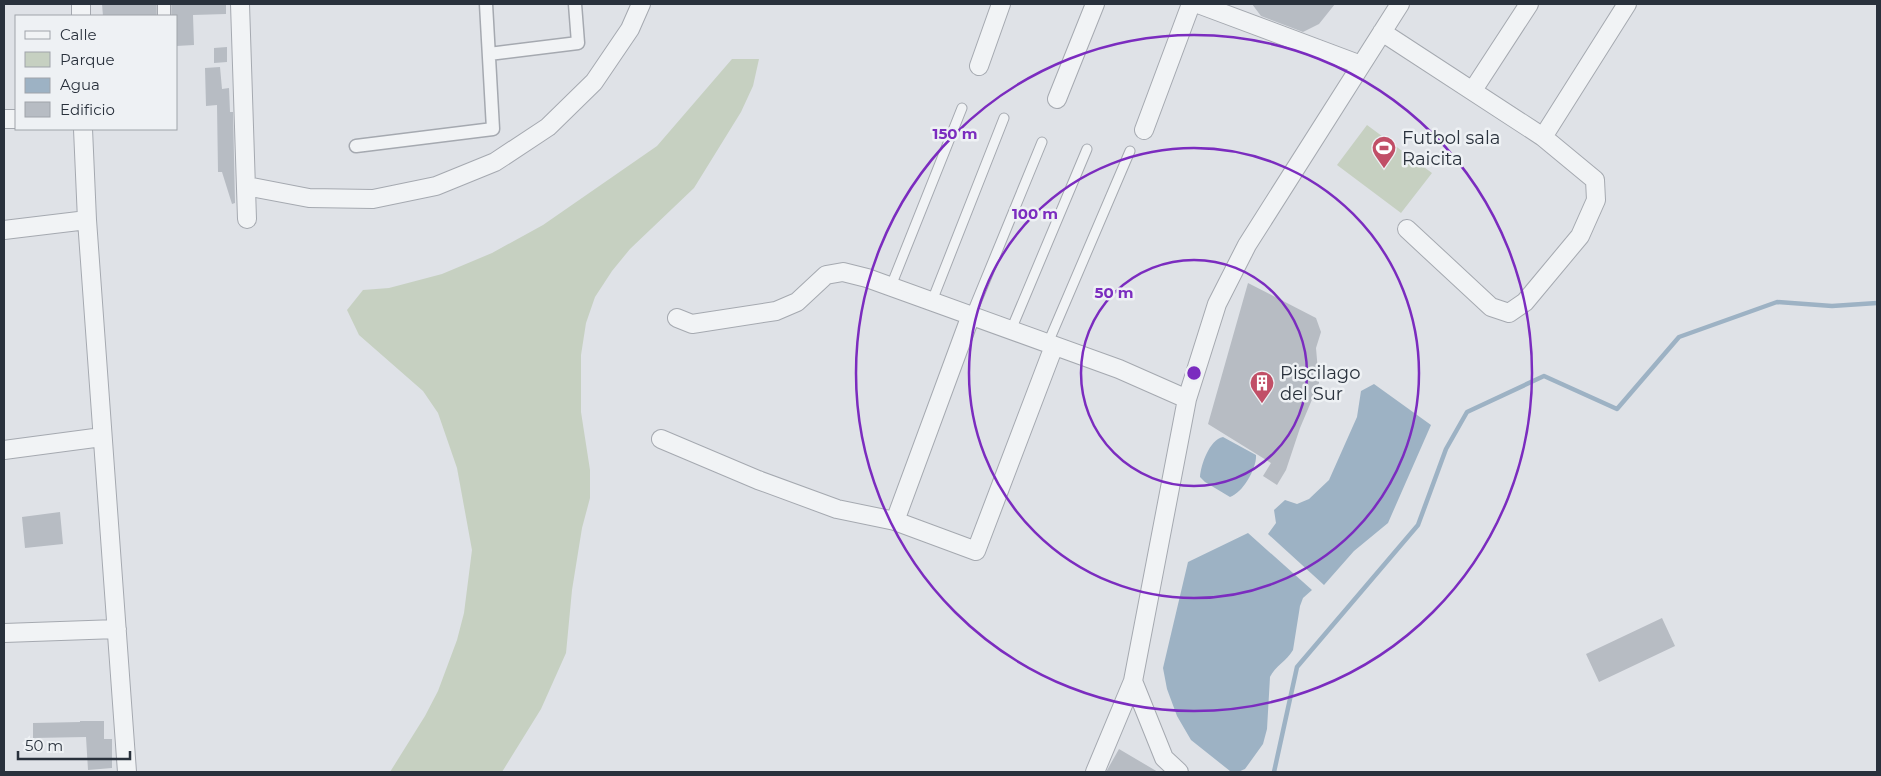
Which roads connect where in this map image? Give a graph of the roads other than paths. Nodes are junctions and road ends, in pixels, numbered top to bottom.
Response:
1 (240, 4) edge
2 (486, 4) edge
3 (575, 4) edge
4 (641, 4) edge
5 (1002, 4) edge
6 (1095, 4) edge
7 (1191, 4) edge
8 (1198, 4) edge
9 (1400, 4) edge
10 (1529, 4) edge
11 (1627, 4) edge
12 (1382, 32) junction
13 (489, 54) junction
14 (1361, 65) junction
15 (979, 66) dead end
16 (1473, 90) junction
17 (1057, 99) dead end
18 (962, 108) dead end
19 (1004, 118) dead end
20 (83, 130) edge
21 (1144, 130) dead end
22 (1543, 137) junction
23 (1042, 142) dead end
24 (356, 146) dead end
25 (1087, 148) dead end
26 (1130, 151) dead end
27 (246, 186) junction
28 (247, 219) dead end
29 (86, 220) junction
30 (1407, 229) dead end
31 (4, 230) edge
32 (891, 286) junction
33 (932, 301) junction
34 (971, 315) junction
35 (677, 318) dead end
36 (1011, 330) junction
37 (1051, 344) junction
38 (1187, 399) junction
39 (102, 437) junction
40 (661, 439) dead end
41 (4, 450) edge
42 (895, 521) junction
43 (117, 629) junction
44 (4, 633) edge
45 (1133, 681) junction
46 (127, 772) edge
47 (1095, 772) edge
48 (1179, 772) edge

1 - 27 street
2 - 13 street
3 - 13 street
4 - 27 street
5 - 15 street
6 - 17 street
7 - 21 street
8 - 14 street
9 - 12 street
10 - 16 street
11 - 22 street
12 - 14 street
12 - 16 street
13 - 24 street
14 - 38 street
16 - 22 street
18 - 32 lane
19 - 33 lane
20 - 29 street
22 - 30 street
23 - 34 lane
25 - 36 lane
26 - 37 lane
27 - 28 street
29 - 31 street
29 - 39 street
32 - 33 street
32 - 35 street
33 - 34 street
34 - 36 street
34 - 42 street
36 - 37 street
37 - 38 street
37 - 42 street
38 - 45 street
39 - 41 street
39 - 43 street
40 - 42 street
43 - 44 street
43 - 46 street
45 - 47 street
45 - 48 street

